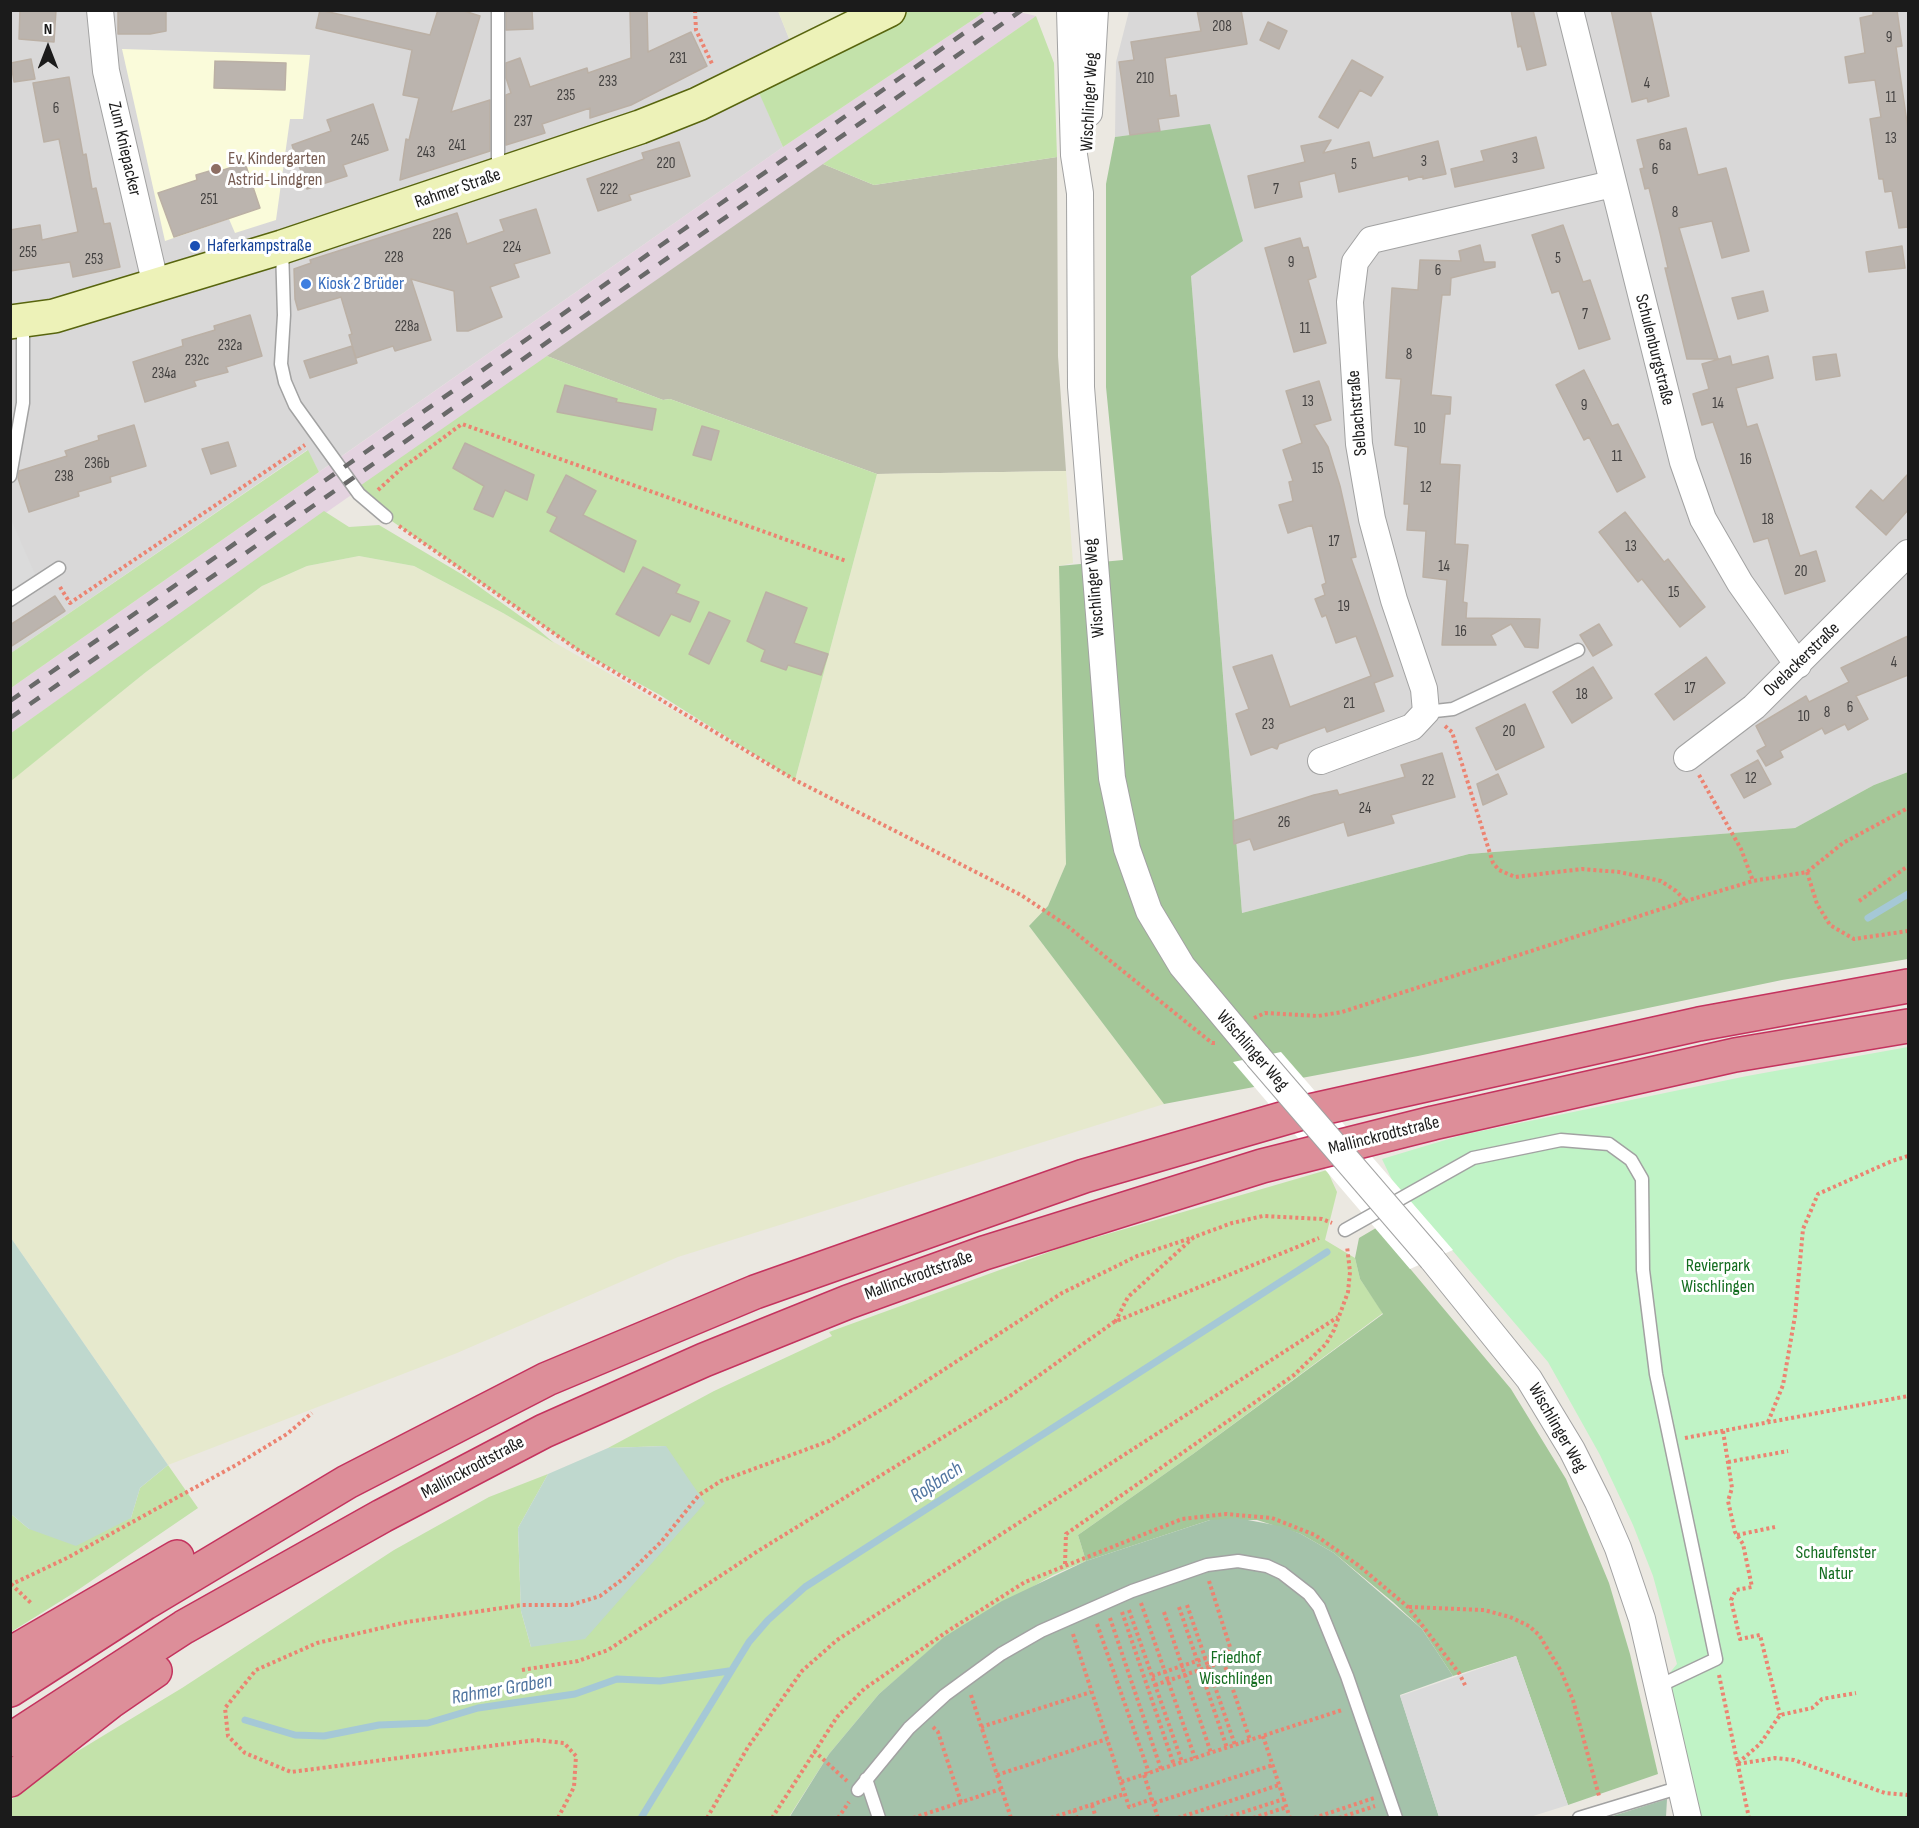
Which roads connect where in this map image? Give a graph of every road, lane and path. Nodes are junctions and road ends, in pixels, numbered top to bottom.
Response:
1 (100, 10) edge
2 (498, 10) edge
3 (695, 10) edge
4 (889, 10) edge
5 (1070, 10) edge
6 (1095, 10) edge
7 (1570, 10) edge
8 (716, 71) dead end
9 (498, 176) junction
10 (1612, 184) junction
11 (1080, 193) junction
12 (282, 247) junction
13 (156, 286) junction
14 (17, 321) edge
15 (318, 437) junction
16 (10, 476) edge
17 (366, 501) junction
18 (386, 517) joint
19 (1908, 553) edge
20 (846, 561) dead end
21 (59, 568) dead end
22 (10, 600) edge
23 (70, 603) dead end
24 (1578, 650) dead end
25 (1798, 665) junction
26 (1426, 712) junction
27 (1687, 758) joint
28 (1321, 761) dead end
29 (1908, 808) edge
30 (1908, 866) edge
31 (1807, 872) junction
32 (1753, 881) junction
33 (1686, 901) junction
34 (1859, 901) dead end
35 (1908, 931) edge
36 (1908, 986) edge
37 (1248, 1022) dead end
38 (1908, 1026) edge
39 (1223, 1042) dead end
40 (1908, 1156) edge
41 (1322, 1219) dead end
42 (1345, 1230) dead end
43 (1194, 1237) junction
44 (1319, 1238) dead end
45 (1349, 1262) dead end
46 (1338, 1317) junction
47 (1114, 1322) junction
48 (1908, 1396) edge
49 (312, 1413) dead end
50 (1768, 1422) junction
51 (1723, 1431) junction
52 (1670, 1441) junction
53 (1788, 1451) dead end
54 (1728, 1462) junction
55 (347, 1482) junction
56 (382, 1516) junction
57 (1775, 1527) dead end
58 (1737, 1535) junction
59 (1065, 1564) dead end
60 (1204, 1565) junction
61 (11, 1584) edge
62 (1136, 1589) junction
63 (1120, 1596) junction
64 (1105, 1603) junction
65 (32, 1604) dead end
66 (1187, 1605) dead end
67 (1179, 1606) dead end
68 (1092, 1608) junction
69 (1164, 1612) dead end
70 (1067, 1619) junction
71 (1230, 1650) junction
72 (10, 1654) edge
73 (1205, 1658) junction
74 (1716, 1659) junction
75 (1197, 1660) junction
76 (1227, 1661) junction
77 (1182, 1666) junction
78 (1208, 1667) junction
79 (522, 1670) dead end
80 (1200, 1670) junction
81 (1164, 1672) junction
82 (1186, 1675) junction
83 (1152, 1676) junction
84 (966, 1679) junction
85 (1167, 1681) junction
86 (1155, 1685) junction
87 (1659, 1686) junction
88 (1466, 1687) dead end
89 (10, 1689) edge
90 (1091, 1692) junction
91 (1856, 1693) dead end
92 (1357, 1705) junction
93 (1780, 1715) junction
94 (923, 1716) junction
95 (981, 1727) junction
96 (1263, 1736) junction
97 (1107, 1739) junction
98 (10, 1740) edge
99 (1250, 1740) junction
100 (1235, 1745) junction
101 (1227, 1748) junction
102 (814, 1751) dead end
103 (1211, 1753) junction
104 (1195, 1758) junction
105 (1182, 1762) junction
106 (1738, 1764) junction
107 (1174, 1765) junction
108 (1273, 1765) junction
109 (1161, 1769) junction
110 (1146, 1774) junction
111 (997, 1775) junction
112 (866, 1779) junction
113 (10, 1780) edge
114 (1121, 1782) junction
115 (1280, 1785) junction
116 (1681, 1786) junction
117 (1002, 1789) junction
118 (858, 1790) dead end
119 (1124, 1794) junction
120 (1908, 1795) edge
121 (1389, 1797) junction
122 (1284, 1799) junction
123 (1153, 1801) junction
124 (961, 1802) junction
125 (1092, 1805) junction
126 (1287, 1807) junction
127 (1074, 1810) junction
128 (1603, 1810) junction
129 (1059, 1816) edge
130 (558, 1818) edge
131 (706, 1818) edge
132 (772, 1818) edge
133 (879, 1818) edge
134 (913, 1818) edge
135 (1011, 1818) edge
136 (1051, 1818) edge
137 (1077, 1818) edge
138 (1096, 1818) edge
139 (1158, 1818) edge
140 (1178, 1818) edge
141 (1225, 1818) edge
142 (1253, 1818) edge
143 (1290, 1818) edge
144 (1314, 1818) edge
145 (1339, 1818) edge
146 (1396, 1818) edge
147 (1579, 1818) edge
148 (1688, 1818) edge
149 (1749, 1818) edge

1 - 13 street, Zum Kniepacker
2 - 9 lane
3 - 8 path
4 - 9 main road, Rahmer Straße
5 - 11 street, Wischlinger Weg
6 - 11 street, Wischlinger Weg
7 - 10 street, Schulenburgstraße
9 - 12 main road, Rahmer Straße
10 - 25 street, Schulenburgstraße
10 - 26 street, Selbachstraße
11 - 87 street, Wischlinger Weg, bridge
12 - 13 main road, Rahmer Straße
12 - 15 lane
13 - 14 main road, Rahmer Straße
14 - 16 lane
15 - 17 lane
15 - 23 path
17 - 18 lane
17 - 20 path
18 - 39 path
19 - 25 street, Ovelackerstraße
21 - 22 lane
24 - 26 lane
25 - 27 street, Ovelackerstraße
26 - 28 street
26 - 33 path
27 - 32 path
29 - 31 path
30 - 34 path
31 - 32 path
31 - 35 path
32 - 33 path
33 - 37 path
36 - 55 highway
38 - 56 highway, Mallinckrodtstraße
40 - 50 path
41 - 43 path
42 - 52 lane
43 - 47 path
43 - 130 path
44 - 47 path
45 - 46 path
46 - 59 path
46 - 131 path
47 - 79 path
48 - 50 path
49 - 61 path
50 - 51 path
51 - 52 path
51 - 54 path
52 - 74 lane
53 - 54 path
54 - 58 path
55 - 72 highway
55 - 89 highway
56 - 98 highway, Mallinckrodtstraße
56 - 113 highway
57 - 58 path
58 - 93 path
60 - 62 lane
60 - 71 path
60 - 92 lane
61 - 65 path
62 - 63 lane
62 - 81 path
63 - 64 lane
63 - 83 path
63 - 107 path
64 - 68 lane
64 - 109 path
66 - 73 path
67 - 75 path
68 - 70 lane
68 - 110 path
69 - 77 path
70 - 84 lane
70 - 90 path
71 - 73 path
71 - 76 path
73 - 75 path
73 - 78 path
74 - 87 lane
74 - 106 path
75 - 77 path
75 - 80 path
76 - 78 path
76 - 99 path
77 - 81 path
77 - 82 path
78 - 80 path
78 - 100 path
80 - 82 path
80 - 101 path
81 - 83 path
81 - 85 path
82 - 85 path
82 - 103 path
83 - 86 path
84 - 94 lane
84 - 95 path
85 - 86 path
85 - 104 path
86 - 105 path
87 - 116 street, Wischlinger Weg
88 - 128 path
90 - 95 path
90 - 97 path
91 - 93 path
92 - 96 path
92 - 121 lane
93 - 106 path
94 - 112 lane
94 - 124 path
95 - 111 path
96 - 99 path
96 - 108 path
97 - 111 path
97 - 114 path
99 - 100 path
100 - 101 path
101 - 103 path
102 - 132 path
103 - 104 path
104 - 105 path
105 - 107 path
106 - 120 path
106 - 149 path
107 - 109 path
108 - 115 path
108 - 123 path
109 - 110 path
110 - 114 path
110 - 123 path
111 - 117 path
112 - 118 lane
112 - 133 lane
114 - 119 path
115 - 122 path
115 - 140 path
116 - 128 lane
116 - 148 street, Wischlinger Weg
117 - 124 path
117 - 135 path
119 - 123 path
119 - 125 path
121 - 144 path
121 - 145 path
121 - 146 lane
122 - 126 path
122 - 141 path
123 - 139 path
124 - 134 path
125 - 127 path
125 - 138 path
126 - 142 path
126 - 143 path
127 - 129 path
127 - 137 path
128 - 147 lane
129 - 136 path

